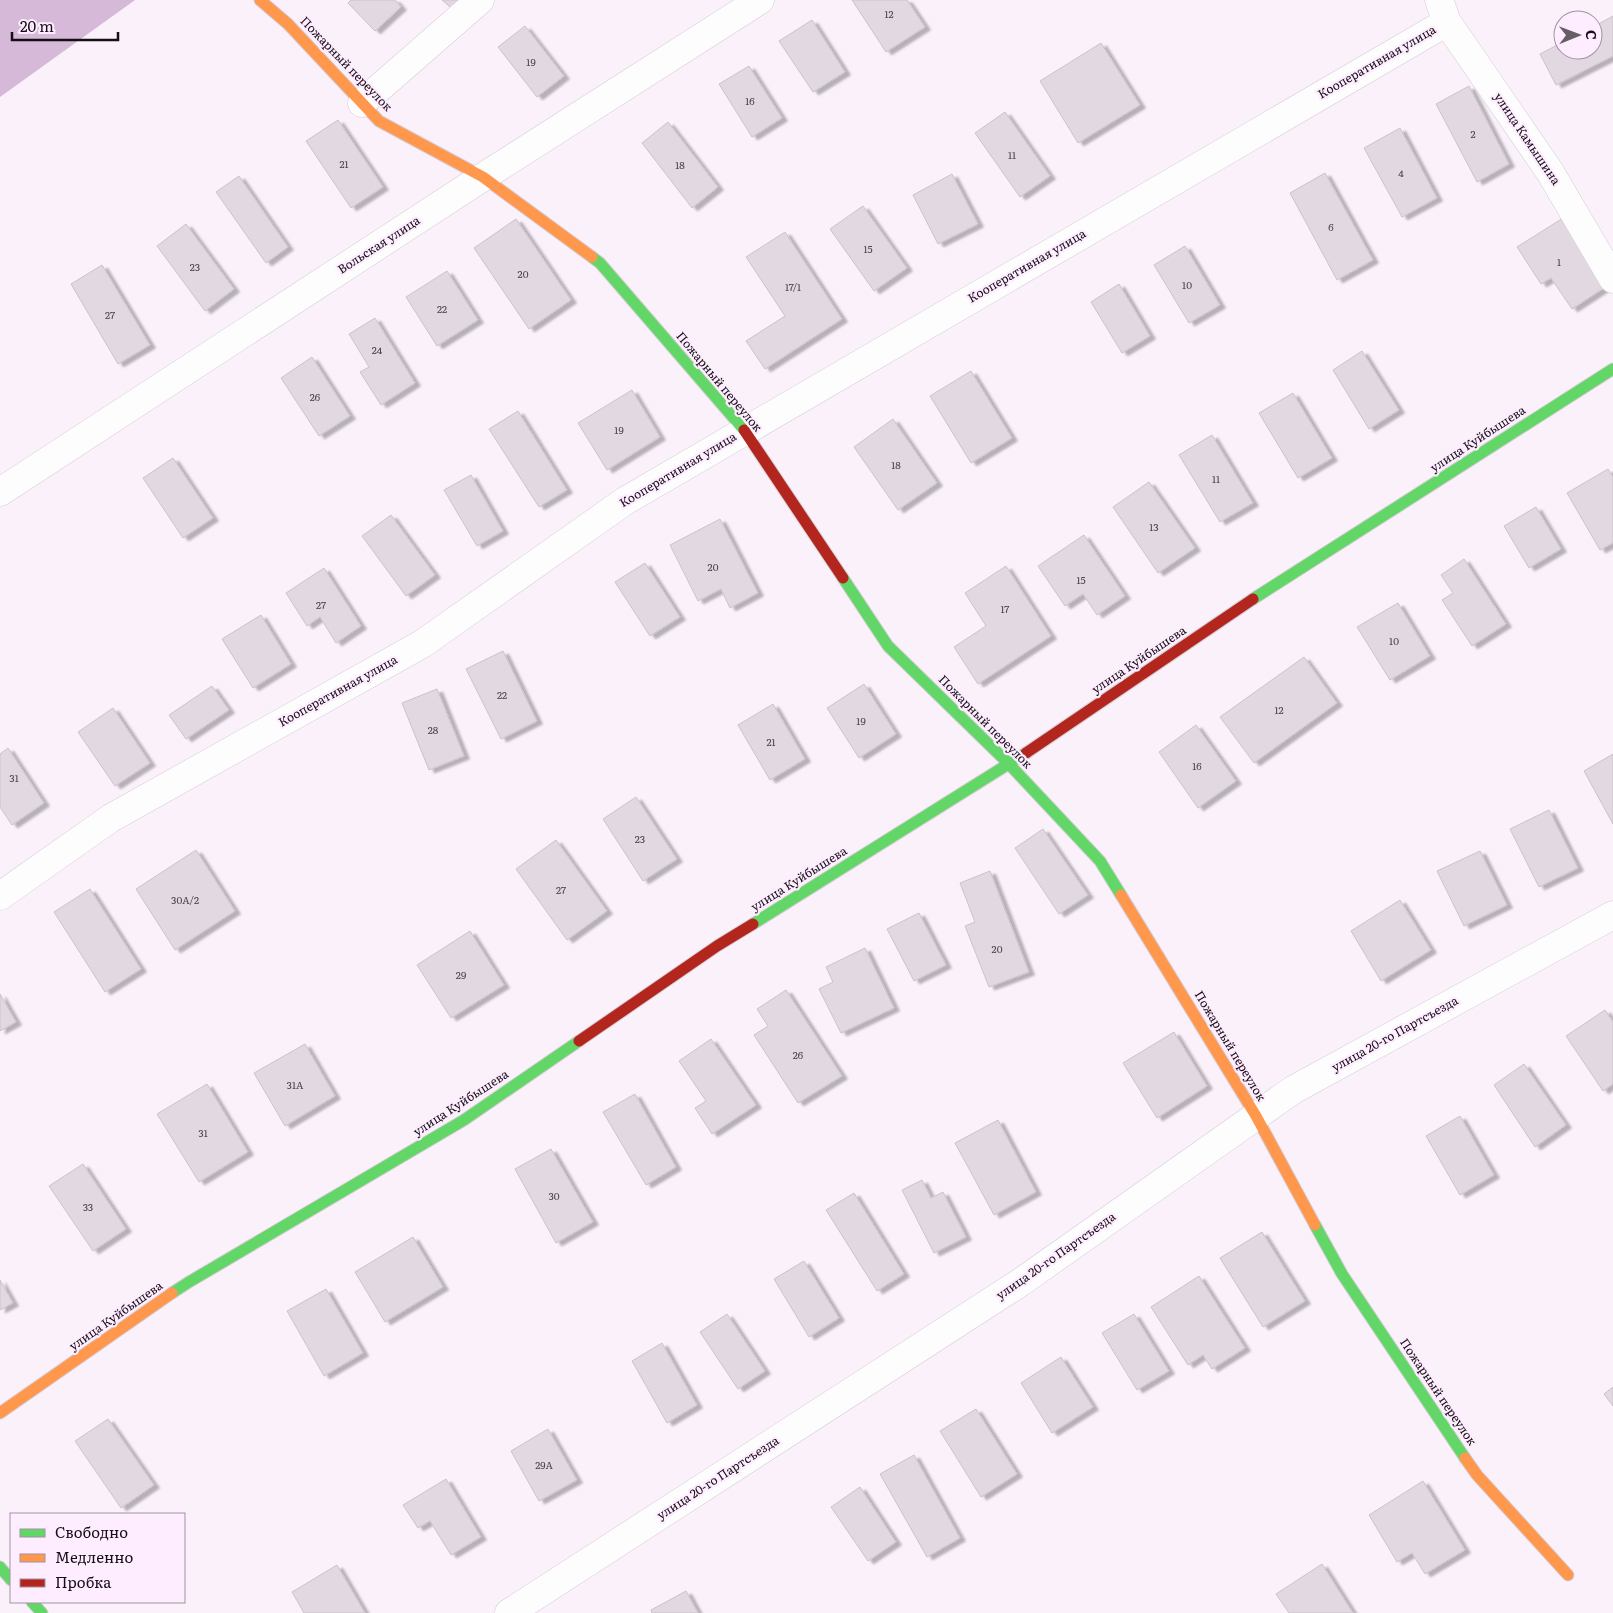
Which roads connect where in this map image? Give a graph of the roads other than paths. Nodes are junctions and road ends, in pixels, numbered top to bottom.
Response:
1 (260, 0) edge
2 (480, 0) edge
3 (760, 0) edge
4 (1443, 11) edge
5 (362, 103) junction
6 (483, 177) junction
7 (1613, 279) edge
8 (1613, 369) edge
9 (744, 431) junction
10 (0, 492) edge
11 (1009, 764) junction
12 (0, 896) edge
13 (1613, 915) edge
14 (1256, 1116) junction
15 (0, 1413) edge
16 (0, 1567) edge
17 (1568, 1575) dead end
18 (10, 1579) edge
19 (33, 1603) edge
20 (42, 1613) edge
21 (509, 1613) edge

1 - 5 street, Пожарный переулок
2 - 5 street
3 - 6 street, Вольская улица
4 - 7 street, улица Камышина
4 - 9 street, Кооперативная улица
5 - 6 street, Пожарный переулок
6 - 9 street, Пожарный переулок
6 - 10 street, Вольская улица
8 - 11 street, улица Куйбышева
9 - 11 street, Пожарный переулок
9 - 12 street, Кооперативная улица
11 - 14 street, Пожарный переулок
11 - 15 street, улица Куйбышева
13 - 14 street, улица 20-го Партсъезда
14 - 17 street, Пожарный переулок
14 - 21 street, улица 20-го Партсъезда
16 - 18 street
19 - 20 street

